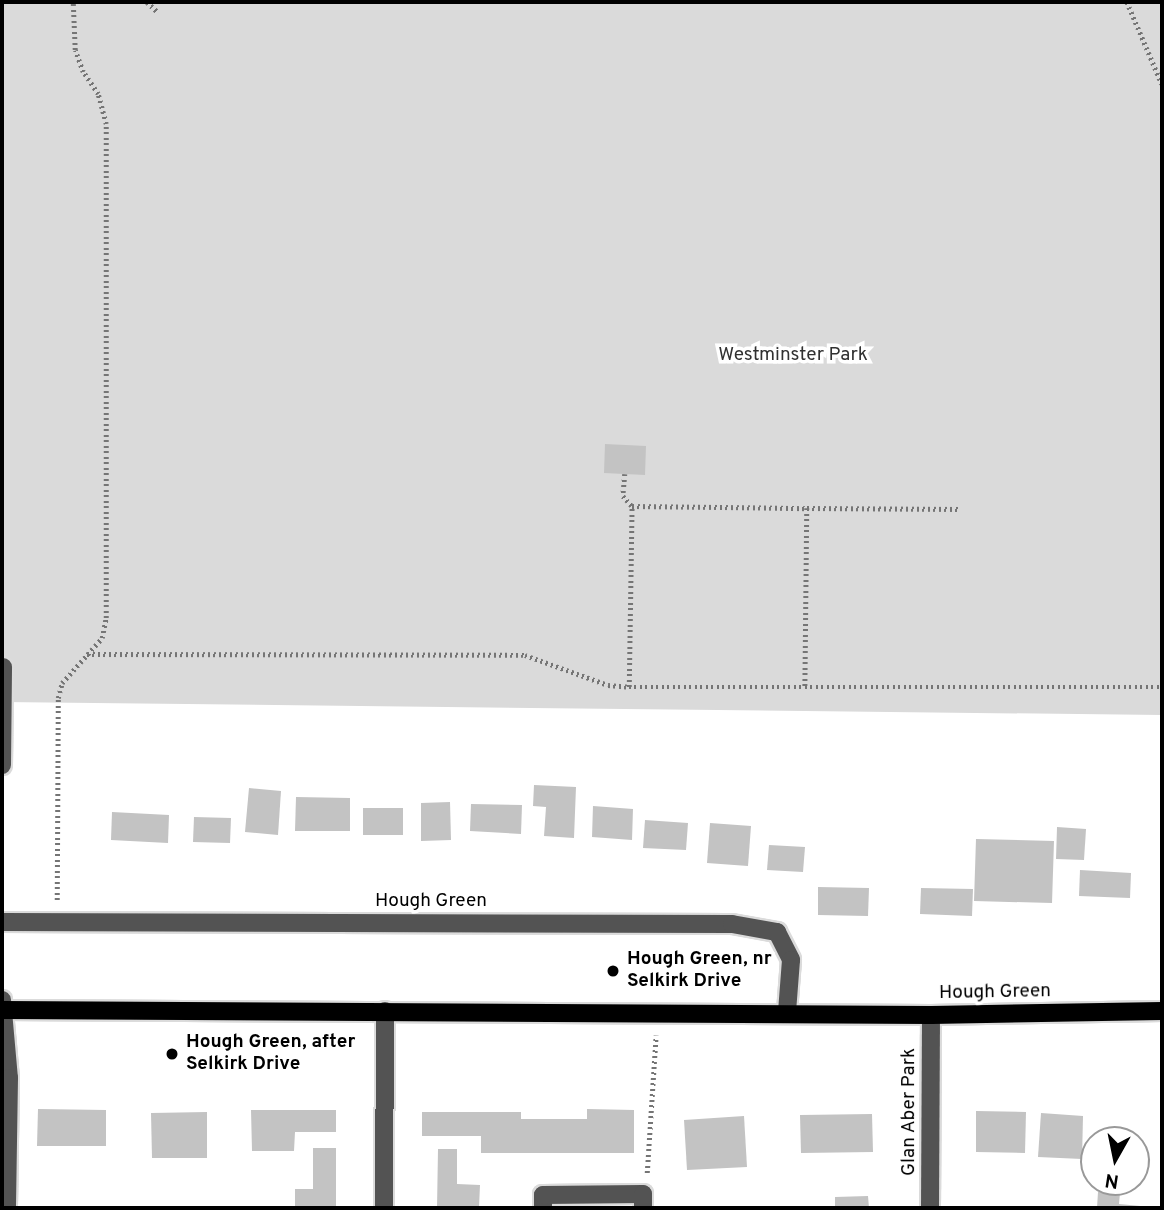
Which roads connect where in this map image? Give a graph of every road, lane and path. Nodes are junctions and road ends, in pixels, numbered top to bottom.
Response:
1 (73, 2) edge
2 (147, 2) edge
3 (1127, 2) edge
4 (159, 13) dead end
5 (1162, 84) edge
6 (625, 474) dead end
7 (632, 506) junction
8 (807, 508) junction
9 (960, 509) dead end
10 (87, 654) junction
11 (3, 667) edge
12 (629, 687) junction
13 (805, 687) junction
14 (1162, 687) edge
15 (2, 765) edge
16 (2, 922) edge
17 (57, 922) junction
18 (2, 1000) edge
19 (2, 1010) edge
20 (657, 1010) junction
21 (384, 1011) junction
22 (1162, 1011) edge
23 (786, 1012) junction
24 (931, 1015) junction
25 (643, 1201) edge
26 (7, 1208) edge
27 (384, 1208) edge
28 (543, 1208) edge
29 (930, 1208) edge

1 - 10 path
2 - 4 path
3 - 5 path
6 - 7 path
7 - 8 path
7 - 12 path
8 - 9 path
8 - 13 path
10 - 12 path
10 - 17 path
11 - 15 street
12 - 13 path
13 - 14 path
16 - 17 street, Hough Green
17 - 23 street, Hough Green
18 - 19 street
19 - 21 main road, Hough Green
19 - 26 street
20 - 21 main road, Hough Green
20 - 23 main road, Hough Green
20 - 25 path
21 - 27 street
22 - 24 main road, Hough Green
23 - 24 main road, Hough Green
24 - 29 street, Glan Aber Park
25 - 28 street

